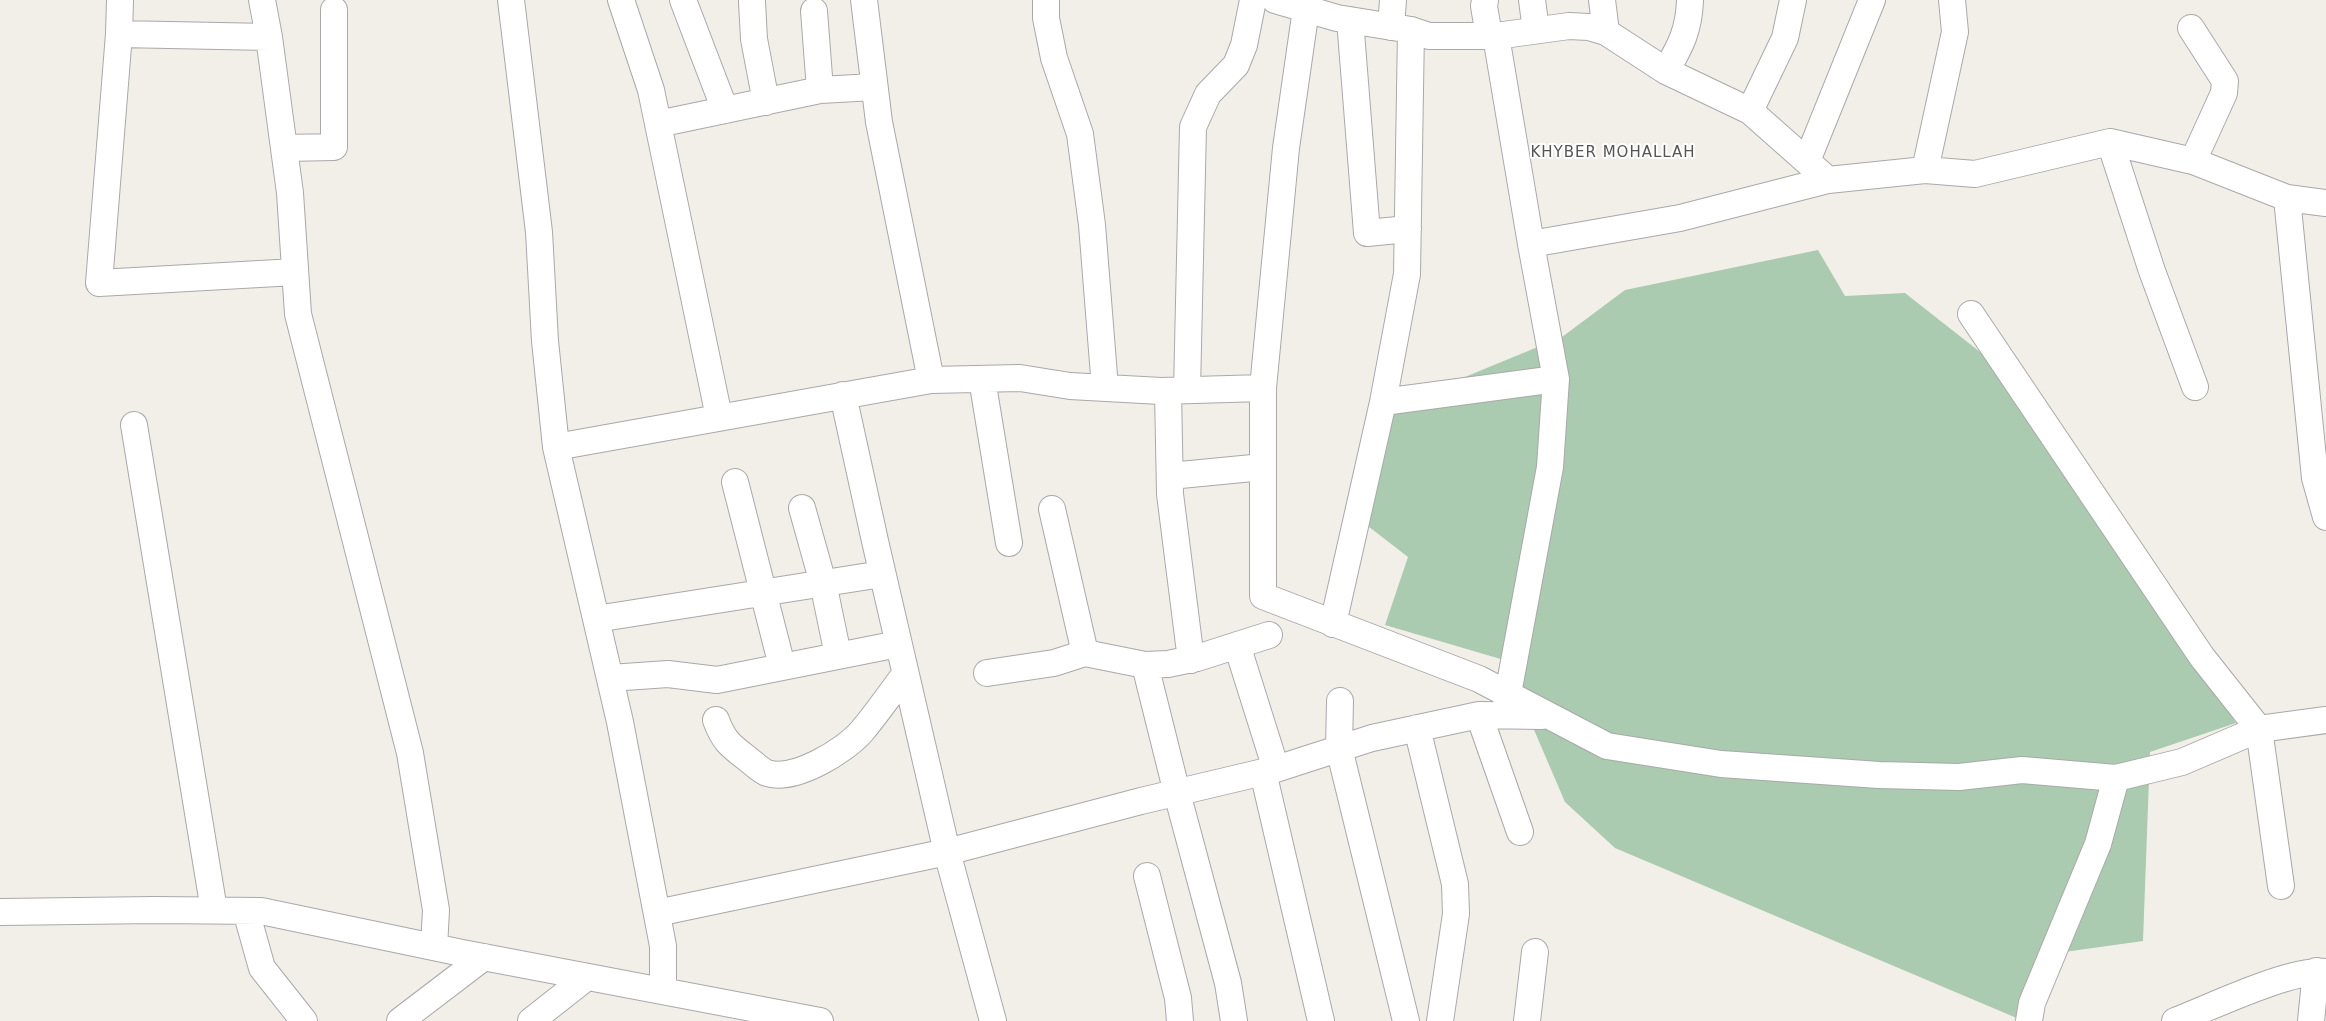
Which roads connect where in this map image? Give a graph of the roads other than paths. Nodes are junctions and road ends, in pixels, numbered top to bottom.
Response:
1 (120, 0) edge
2 (262, 0) edge
3 (511, 0) edge
4 (621, 0) edge
5 (683, 0) edge
6 (864, 0) edge
7 (1046, 0) edge
8 (1252, 0) edge
9 (1275, 0) edge
10 (1394, 0) edge
11 (1485, 0) edge
12 (1532, 0) edge
13 (1602, 0) edge
14 (1690, 0) edge
15 (1793, 0) edge
16 (1872, 0) edge
17 (1952, 0) edge
18 (752, 2) dead end
19 (1306, 9) junction
20 (334, 10) dead end
21 (814, 11) dead end
22 (1350, 20) junction
23 (1401, 28) junction
24 (2191, 28) dead end
25 (1536, 30) junction
26 (1606, 32) junction
27 (120, 34) junction
28 (269, 36) junction
29 (1492, 36) junction
30 (1666, 71) junction
31 (874, 87) junction
32 (820, 90) junction
33 (766, 102) junction
34 (724, 110) junction
35 (1750, 111) junction
36 (658, 124) junction
37 (2110, 142) junction
38 (284, 148) junction
39 (2193, 160) junction
40 (1807, 161) junction
41 (1925, 170) junction
42 (1828, 180) junction
43 (2287, 198) junction
44 (2326, 203) edge
45 (1408, 229) junction
46 (1531, 244) junction
47 (295, 272) junction
48 (1971, 314) dead end
49 (982, 379) junction
50 (1556, 379) junction
51 (930, 380) junction
52 (2195, 387) dead end
53 (1104, 388) junction
54 (1262, 388) junction
55 (1178, 390) junction
56 (843, 395) junction
57 (1383, 402) junction
58 (718, 417) junction
59 (134, 425) dead end
60 (556, 447) junction
61 (1262, 467) junction
62 (1170, 476) junction
63 (735, 482) dead end
64 (802, 508) dead end
65 (1052, 509) dead end
66 (2326, 516) edge
67 (1008, 543) dead end
68 (882, 574) junction
69 (823, 583) junction
70 (763, 592) junction
71 (596, 619) junction
72 (1333, 624) junction
73 (1269, 635) dead end
74 (898, 644) junction
75 (1237, 645) junction
76 (1085, 654) junction
77 (838, 655) junction
78 (1191, 660) junction
79 (1145, 665) junction
80 (782, 666) junction
81 (987, 673) dead end
82 (905, 674) junction
83 (610, 678) junction
84 (1340, 701) dead end
85 (1497, 708) junction
86 (716, 720) dead end
87 (2326, 720) edge
88 (1416, 728) junction
89 (2259, 728) junction
90 (1339, 748) junction
91 (1270, 771) junction
92 (2116, 778) junction
93 (1177, 793) junction
94 (1520, 832) dead end
95 (947, 852) junction
96 (1147, 876) dead end
97 (2281, 886) dead end
98 (214, 910) junction
99 (246, 911) junction
100 (0, 912) edge
101 (657, 914) junction
102 (434, 947) junction
103 (1535, 952) dead end
104 (484, 957) junction
105 (587, 976) junction
106 (2321, 978) edge
107 (663, 991) junction
108 (705, 1010) edge
109 (783, 1018) edge
110 (304, 1021) edge
111 (400, 1021) edge
112 (531, 1021) edge
113 (820, 1021) edge
114 (993, 1021) edge
115 (1180, 1021) edge
116 (1234, 1021) edge
117 (1321, 1021) edge
118 (1406, 1021) edge
119 (1440, 1021) edge
120 (1527, 1021) edge
121 (2029, 1021) edge
122 (2175, 1021) edge
123 (2311, 1021) edge

1 - 27 street
2 - 28 street
3 - 60 street
4 - 36 street
5 - 34 street
6 - 31 street
7 - 53 street
8 - 55 street
9 - 19 street
10 - 23 street
11 - 29 street
12 - 25 street
13 - 26 street
14 - 30 street
15 - 35 street
16 - 40 street
17 - 41 street
18 - 33 street
19 - 22 street
19 - 54 street
20 - 38 street
21 - 32 street
22 - 23 street
22 - 45 street
23 - 29 street
23 - 45 street
24 - 39 street
25 - 26 street
25 - 29 street
26 - 30 street
27 - 28 street
27 - 47 street
28 - 38 street
29 - 46 street
30 - 35 street
31 - 32 street
31 - 51 street
32 - 33 street
33 - 34 street
34 - 36 street
35 - 40 street
36 - 58 street
37 - 39 street
37 - 41 street
37 - 52 street
38 - 47 street
39 - 43 street
40 - 42 street
41 - 42 street
42 - 46 street
43 - 44 street
43 - 66 street
45 - 57 street
46 - 50 street
47 - 102 street
48 - 89 street
49 - 51 street
49 - 53 street
49 - 67 street
50 - 57 street
50 - 85 street
51 - 56 street
53 - 55 street
54 - 55 street
54 - 61 street
55 - 62 street
56 - 58 street
56 - 68 street
57 - 72 street
58 - 60 street
59 - 98 street
60 - 71 street
61 - 62 street
61 - 72 street
62 - 78 street
63 - 70 street
64 - 69 street
65 - 76 street
68 - 69 street
68 - 74 street
69 - 70 street
69 - 77 street
70 - 71 street
70 - 80 street
71 - 83 street
72 - 85 street
73 - 75 street
74 - 77 street
74 - 82 street
75 - 78 street
75 - 91 street
76 - 79 street
76 - 81 street
77 - 80 street
78 - 79 street
79 - 93 street
80 - 83 street
82 - 86 street
82 - 95 street
83 - 101 street
84 - 90 street
85 - 88 street
85 - 92 street
85 - 94 street
87 - 89 street
88 - 90 street
88 - 119 street
89 - 92 street
89 - 97 street
90 - 91 street
90 - 118 street
91 - 93 street
91 - 117 street
92 - 121 street
93 - 95 street
93 - 116 street
95 - 101 street
95 - 114 street
96 - 115 street
98 - 99 street
98 - 100 street
99 - 102 street
99 - 110 street
101 - 107 street
102 - 104 street
103 - 120 street
104 - 105 street
104 - 111 street
105 - 107 street
105 - 112 street
106 - 122 street
106 - 123 street
107 - 108 street
108 - 109 street
109 - 113 street

